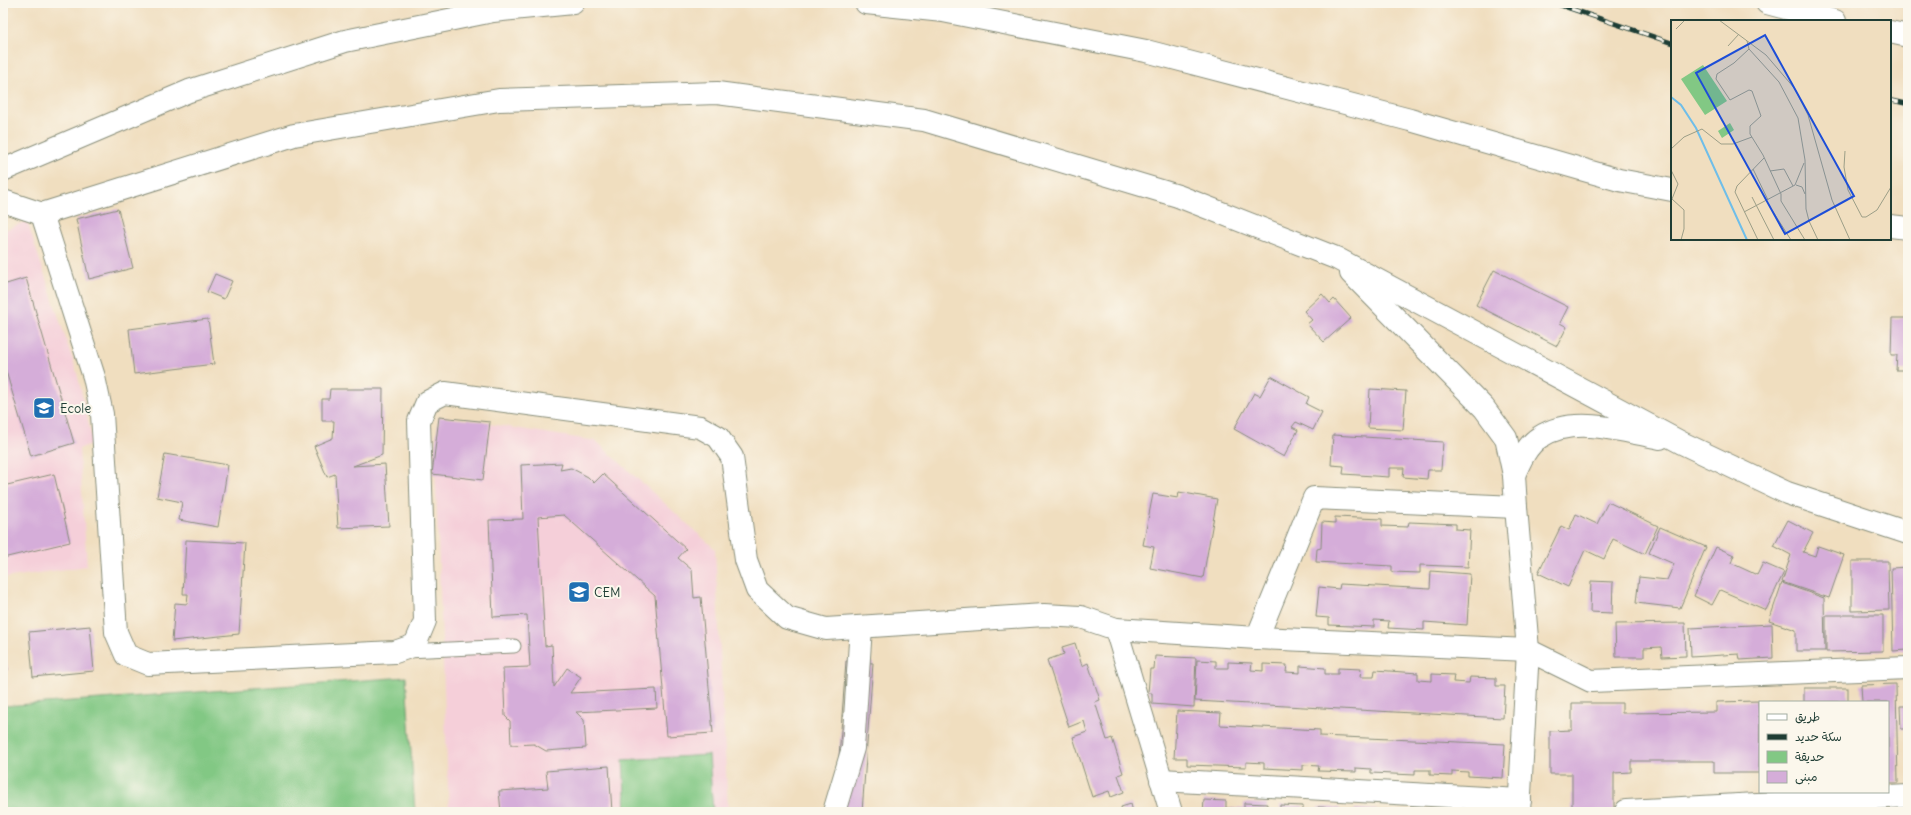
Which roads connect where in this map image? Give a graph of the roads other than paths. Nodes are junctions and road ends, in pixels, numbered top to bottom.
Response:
1 (572, 3) edge
2 (866, 3) edge
3 (1767, 3) edge
4 (1832, 20) edge
5 (1891, 32) edge
6 (1908, 36) edge
7 (3, 170) edge
8 (1671, 190) edge
9 (3, 201) edge
10 (42, 214) junction
11 (1891, 226) edge
12 (1908, 228) edge
13 (1336, 258) junction
14 (1682, 442) junction
15 (1514, 474) junction
16 (1516, 507) junction
17 (1908, 533) edge
18 (861, 627) junction
19 (1116, 629) junction
20 (1258, 638) junction
21 (514, 646) dead end
22 (1528, 650) junction
23 (396, 652) junction
24 (1908, 668) edge
25 (1160, 780) junction
26 (1908, 796) edge
27 (1520, 806) edge
28 (1626, 811) edge
29 (834, 812) edge
30 (1171, 812) edge

1 - 7 street
2 - 8 street
3 - 4 street
5 - 6 street
9 - 10 street
10 - 13 street
10 - 23 street
11 - 12 street
13 - 14 street
13 - 15 street
14 - 15 street
14 - 17 street
15 - 16 street
16 - 20 street
16 - 22 street
18 - 19 street
18 - 23 street
18 - 29 street
19 - 20 street
19 - 25 street
20 - 22 street
21 - 23 lane
22 - 24 street
22 - 27 street
25 - 27 street
25 - 30 street
26 - 28 street

